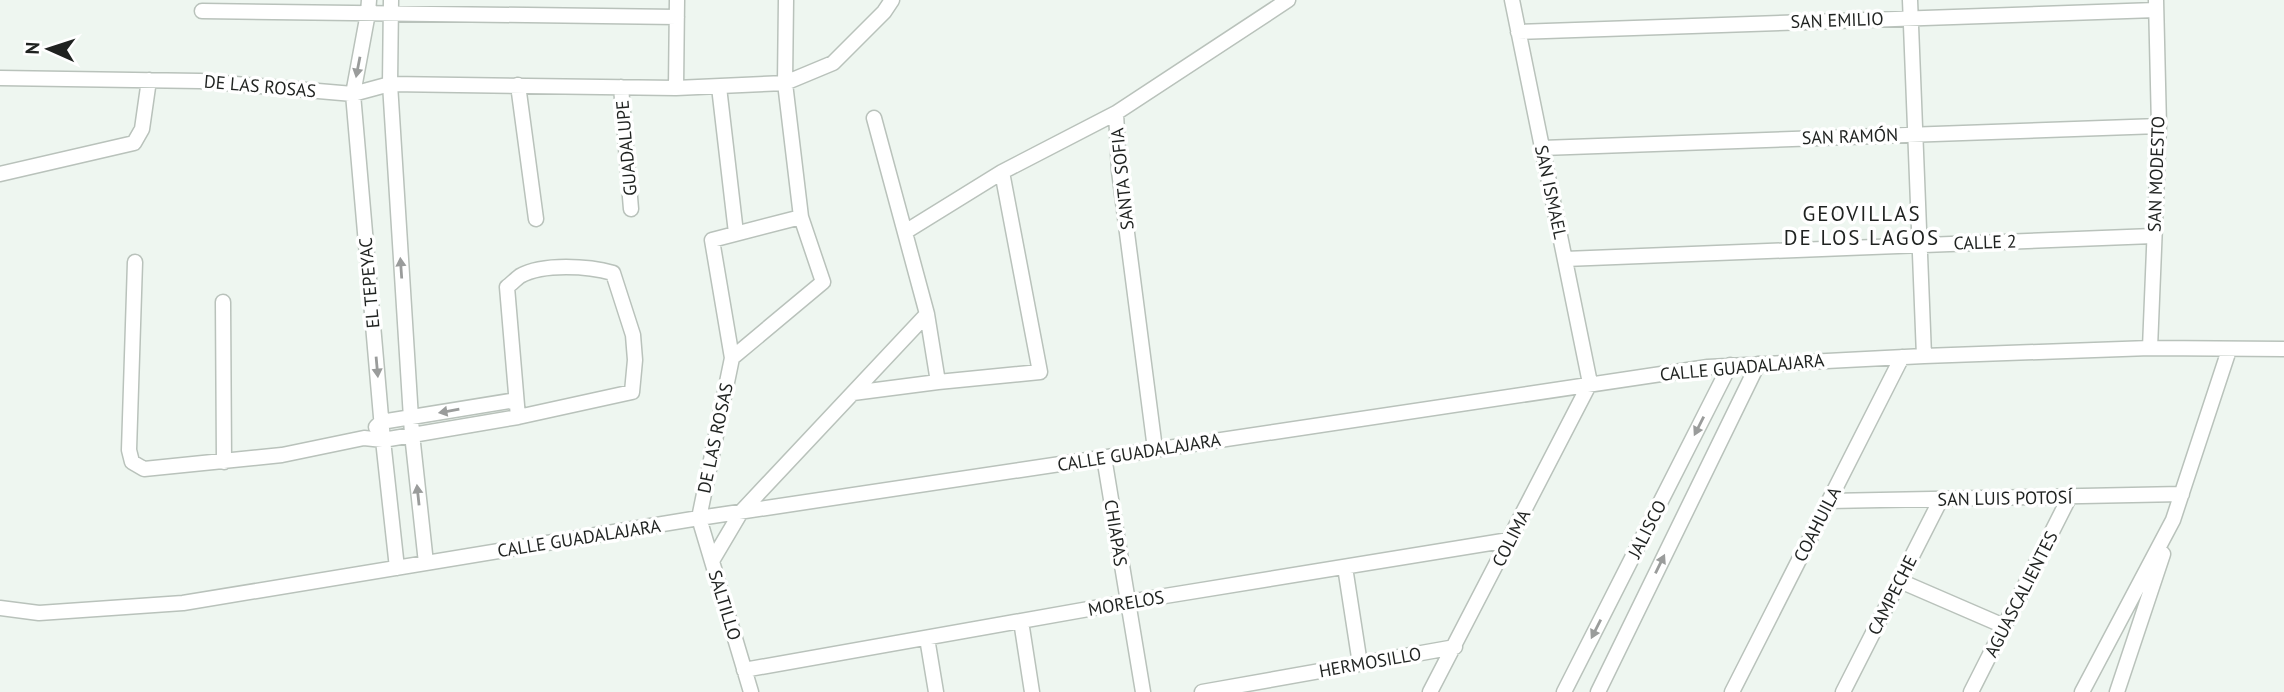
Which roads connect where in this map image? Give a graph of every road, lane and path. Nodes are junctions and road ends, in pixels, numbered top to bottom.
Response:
1 (677, 0) edge
2 (786, 0) edge
3 (1288, 0) edge
4 (1512, 0) edge
5 (1910, 0) edge
6 (887, 4) edge
7 (2156, 5) edge
8 (368, 7) edge
9 (391, 7) edge
10 (202, 11) dead end
11 (677, 17) junction
12 (1911, 17) junction
13 (1518, 32) junction
14 (0, 78) edge
15 (149, 80) junction
16 (390, 83) junction
17 (785, 83) junction
18 (518, 85) junction
19 (621, 87) junction
20 (719, 87) junction
21 (676, 88) junction
22 (353, 94) junction
23 (1116, 113) junction
24 (874, 118) dead end
25 (2159, 126) junction
26 (1916, 133) junction
27 (1542, 148) junction
28 (1002, 172) junction
29 (0, 174) edge
30 (631, 209) dead end
31 (801, 217) junction
32 (536, 219) dead end
33 (905, 232) junction
34 (736, 233) junction
35 (2153, 236) junction
36 (1920, 245) junction
37 (1565, 259) junction
38 (135, 262) dead end
39 (223, 302) dead end
40 (927, 314) junction
41 (2150, 348) junction
42 (2284, 349) edge
43 (2229, 350) junction
44 (1924, 356) junction
45 (1902, 357) junction
46 (732, 358) junction
47 (1758, 364) junction
48 (1730, 365) junction
49 (938, 382) junction
50 (1590, 383) junction
51 (853, 393) junction
52 (516, 400) junction
53 (518, 417) junction
54 (411, 418) junction
55 (381, 422) junction
56 (412, 434) junction
57 (365, 438) junction
58 (383, 440) junction
59 (1156, 449) junction
60 (1104, 457) junction
61 (224, 462) junction
62 (2182, 494) junction
63 (2070, 496) junction
64 (1941, 499) junction
65 (1829, 501) junction
66 (741, 512) junction
67 (699, 518) junction
68 (2173, 520) junction
69 (1509, 540) junction
70 (712, 561) junction
71 (426, 563) junction
72 (1345, 567) junction
73 (397, 568) junction
74 (1900, 581) junction
75 (1128, 602) junction
76 (0, 608) edge
77 (1021, 621) junction
78 (2004, 626) junction
79 (927, 638) junction
80 (1455, 647) junction
81 (1360, 664) junction
82 (744, 670) junction
83 (751, 692) edge
84 (936, 692) edge
85 (1032, 692) edge
86 (1143, 692) edge
87 (1202, 692) edge
88 (1430, 692) edge
89 (1564, 692) edge
90 (1598, 692) edge
91 (1732, 692) edge
92 (1843, 692) edge
93 (1972, 692) edge
94 (2082, 692) edge
95 (2117, 692) edge

1 - 11 street
2 - 17 street
3 - 23 street, SANTA SOFIA
4 - 13 street, SAN ISMAEL
5 - 12 street
6 - 17 street, DE LAS ROSAS
7 - 12 street, SAN EMILIO
7 - 25 street, SAN MODESTO
8 - 9 street
8 - 10 street
8 -> 22 street, EL TEPEYAC
9 - 11 street
9 - 16 street, EL TEPEYAC
11 - 21 street
12 - 13 street, SAN EMILIO
12 - 26 street
13 - 27 street, SAN ISMAEL
14 - 15 street, DE LAS ROSAS
15 - 22 street, DE LAS ROSAS
15 - 29 street
16 - 18 street, DE LAS ROSAS
16 - 22 street, DE LAS ROSAS
54 -> 16 street, EL TEPEYAC
17 - 20 street, DE LAS ROSAS
17 - 31 street
18 - 19 street, DE LAS ROSAS
18 - 32 street
19 - 21 street, DE LAS ROSAS
19 - 30 street, GUADALUPE
20 - 21 street, DE LAS ROSAS
20 - 34 street
22 -> 55 street, EL TEPEYAC
23 - 28 street
23 - 59 street, SANTA SOFIA
24 - 33 street
25 - 26 street, SAN RAMÓN
25 - 35 street, SAN MODESTO
26 - 27 street, SAN RAMÓN
26 - 36 street
27 - 37 street, SAN ISMAEL
28 - 33 street
28 - 49 street
31 - 34 street, DE LAS ROSAS
31 - 46 street, DE LAS ROSAS
33 - 40 street
34 - 46 street, DE LAS ROSAS
35 - 36 street, CALLE 2
35 - 41 street, SAN MODESTO
36 - 37 street, CALLE 2
36 - 44 street
37 - 50 street, SAN ISMAEL
38 - 61 street
39 - 61 street
40 - 49 street
40 - 51 street
41 - 43 street, CALLE GUADALAJARA
41 - 44 street, CALLE GUADALAJARA
42 - 43 street, CALLE GUADALAJARA
43 - 62 street
44 - 45 street, CALLE GUADALAJARA
45 - 47 street, CALLE GUADALAJARA
45 - 65 street, COAHUILA
46 - 67 street, DE LAS ROSAS
47 - 48 street, CALLE GUADALAJARA
90 -> 47 street, JALISCO
48 - 50 street, CALLE GUADALAJARA
48 -> 89 street, JALISCO
49 - 51 street
50 - 59 street, CALLE GUADALAJARA
50 - 69 street, COLIMA
51 - 66 street
52 - 53 street
52 - 53 street
52 -> 54 street
53 - 56 street
54 - 55 street
54 - 56 street, EL TEPEYAC
55 - 57 street
55 - 58 street, EL TEPEYAC
56 - 58 street
71 -> 56 street, EL TEPEYAC
57 - 58 street
57 - 61 street
58 - 73 street, EL TEPEYAC
59 - 60 street, CALLE GUADALAJARA
60 - 66 street, CALLE GUADALAJARA
60 - 75 street, CHIAPAS
62 - 63 street, SAN LUIS POTOSÍ
62 - 68 street
63 - 64 street, SAN LUIS POTOSÍ
63 - 78 street, AGUASCALIENTES
64 - 65 street, SAN LUIS POTOSÍ
64 - 74 street, CAMPECHE
65 - 91 street, COAHUILA
66 - 67 street, CALLE GUADALAJARA
66 - 70 street
67 - 70 street, SALTILLO
67 - 71 street, CALLE GUADALAJARA
68 - 94 street
68 - 95 street
69 - 72 street, MORELOS
69 - 80 street, COLIMA
70 - 82 street, SALTILLO
71 - 73 street, CALLE GUADALAJARA
72 - 75 street, MORELOS
72 - 81 street
73 - 76 street, CALLE GUADALAJARA
74 - 78 street
74 - 92 street, CAMPECHE
75 - 77 street, MORELOS
75 - 86 street, CHIAPAS
77 - 79 street, MORELOS
77 - 85 street
78 - 93 street, AGUASCALIENTES
79 - 82 street, MORELOS
79 - 84 street
80 - 81 street, HERMOSILLO
80 - 88 street, COLIMA
81 - 87 street, HERMOSILLO
82 - 83 street, SALTILLO

